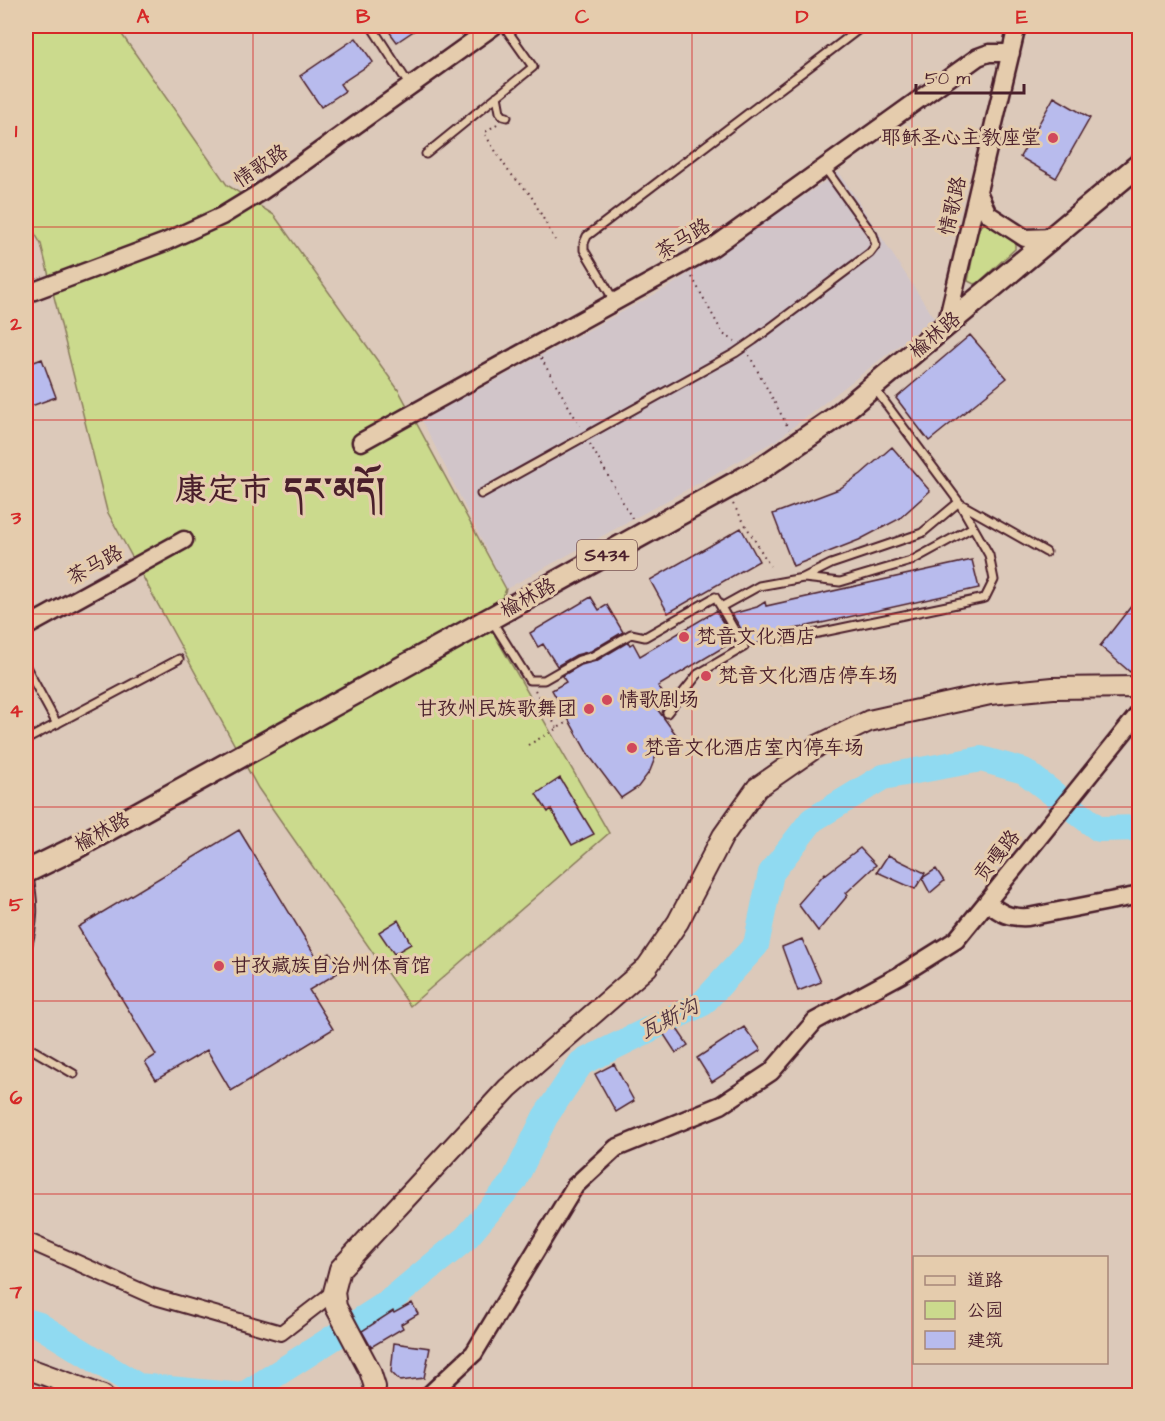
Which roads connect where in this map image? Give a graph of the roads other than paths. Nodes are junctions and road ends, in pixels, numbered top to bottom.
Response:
1 (371, 26) edge
2 (494, 26) edge
3 (504, 26) edge
4 (863, 26) edge
5 (1017, 26) edge
6 (1011, 53) junction
7 (410, 86) junction
8 (497, 96) junction
9 (507, 117) road end
10 (426, 154) dead end
11 (1140, 164) edge
12 (825, 167) junction
13 (978, 192) junction
14 (1053, 237) junction
15 (26, 294) edge
16 (615, 302) junction
17 (946, 326) junction
18 (873, 387) junction
19 (362, 442) dead end
20 (481, 494) dead end
21 (959, 502) junction
22 (973, 527) junction
23 (184, 540) dead end
24 (1046, 552) dead end
25 (803, 578) junction
26 (721, 607) junction
27 (491, 619) junction
28 (26, 627) edge
29 (785, 640) dead end
30 (179, 659) dead end
31 (26, 668) edge
32 (1140, 687) edge
33 (667, 714) dead end
34 (1138, 714) edge
35 (57, 724) junction
36 (26, 740) edge
37 (27, 872) edge
38 (1140, 895) edge
39 (987, 902) junction
40 (26, 952) edge
41 (26, 1046) edge
42 (74, 1074) dead end
43 (26, 1240) edge
44 (335, 1300) junction
45 (26, 1370) edge
46 (103, 1395) edge
47 (372, 1395) edge
48 (428, 1395) edge

1 - 7 lane
2 - 7 street, 情歌路
3 - 8 lane
4 - 16 lane
5 - 6 street, 情歌路
6 - 12 street, 茶马路
6 - 13 street, 情歌路
7 - 15 street, 情歌路
8 - 9 lane
8 - 10 lane
11 - 14 main road, 榆林路 / S434
12 - 16 street, 茶马路
12 - 20 lane
13 - 14 street
13 - 17 street, 情歌路
14 - 17 main road, 榆林路 / S434
16 - 19 street, 茶马路
17 - 18 main road, 榆林路 / S434
18 - 21 lane
18 - 27 main road, 榆林路 / S434
21 - 22 lane
21 - 24 lane
21 - 25 lane
22 - 25 lane
22 - 29 lane
23 - 28 street, 茶马路
25 - 26 lane
26 - 27 lane
26 - 33 lane
27 - 37 main road, 榆林路 / S434
30 - 35 lane
31 - 35 lane
32 - 44 main road
34 - 39 street, 贡嘎路
35 - 36 lane
37 - 40 lane
38 - 39 street, 贡嘎路
39 - 48 street
41 - 42 lane
43 - 44 street
44 - 47 main road
45 - 46 main road

